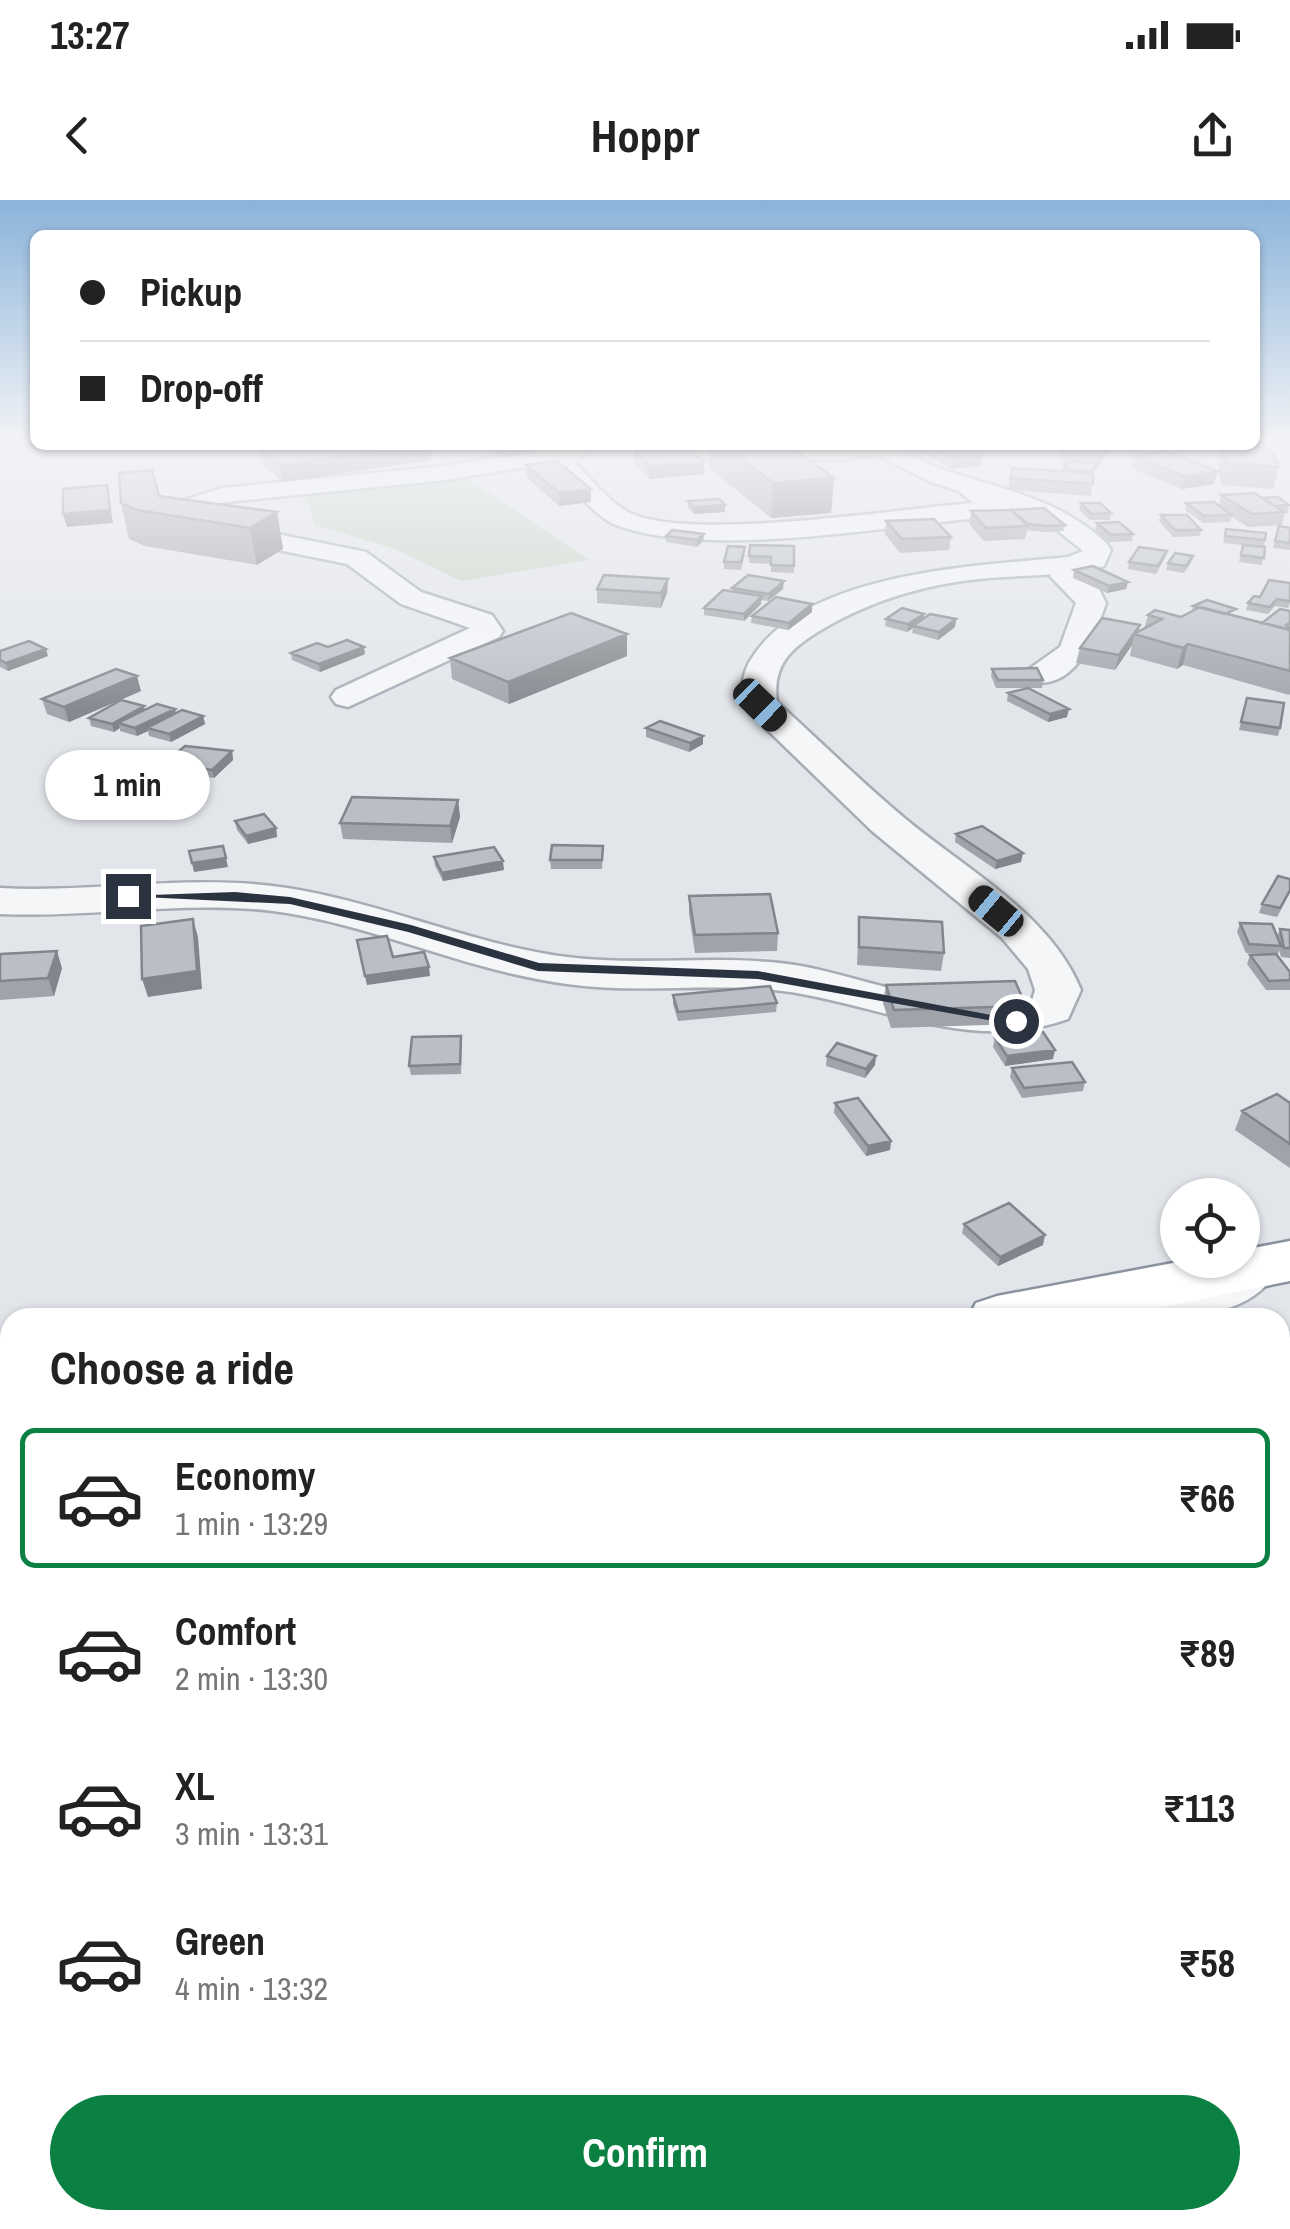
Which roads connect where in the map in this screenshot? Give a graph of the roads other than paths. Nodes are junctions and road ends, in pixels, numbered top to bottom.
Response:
1 (238, 534) edge
2 (1077, 534) edge
3 (1076, 564) junction
4 (1038, 674) edge
5 (348, 697) dead end
6 (0, 901) edge
7 (1274, 1264) edge
8 (1048, 1308) edge
9 (1172, 1308) edge

1 - 5 street
2 - 3 street
3 - 4 street
3 - 6 street
7 - 8 highway
7 - 9 street

